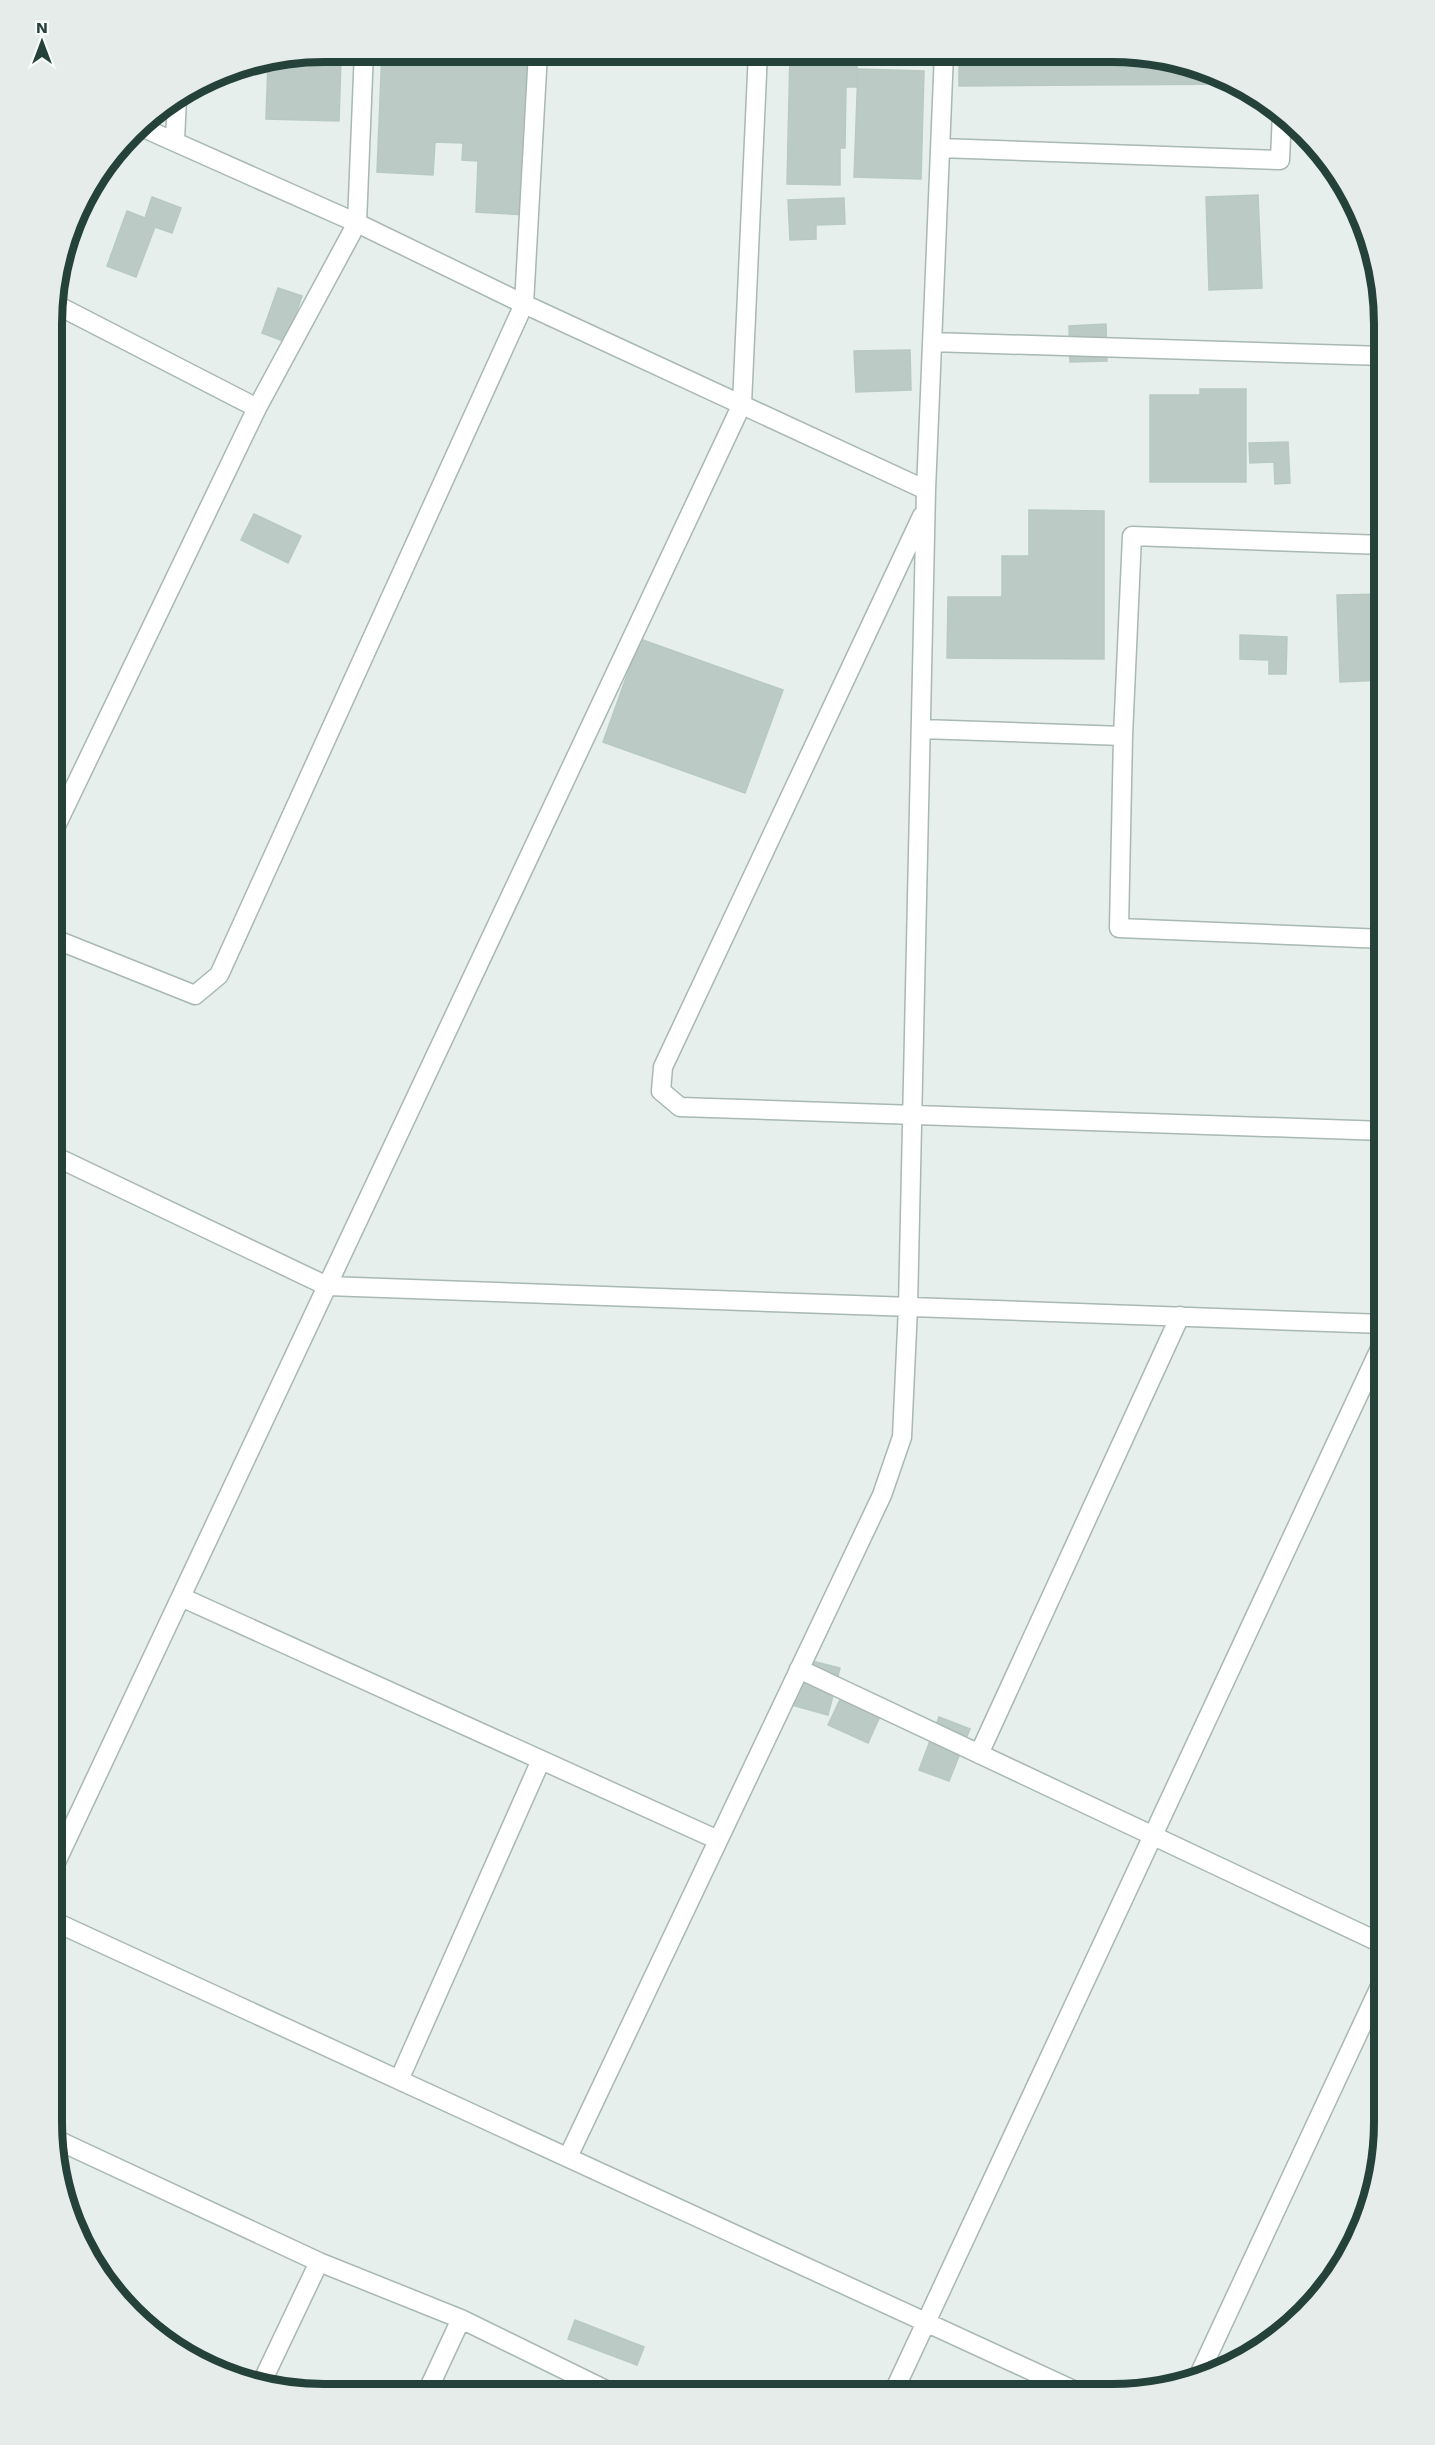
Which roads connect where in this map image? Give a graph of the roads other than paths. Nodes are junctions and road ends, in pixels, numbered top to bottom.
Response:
1 (364, 62) edge
2 (537, 62) edge
3 (758, 62) edge
4 (944, 62) edge
5 (177, 107) edge
6 (1281, 125) edge
7 (148, 130) edge
8 (175, 140) junction
9 (940, 148) junction
10 (357, 223) junction
11 (524, 304) junction
12 (62, 308) edge
13 (932, 342) junction
14 (1374, 356) edge
15 (742, 404) junction
16 (257, 408) junction
17 (926, 490) junction
18 (926, 509) junction
19 (1374, 545) edge
20 (921, 729) junction
21 (1123, 736) junction
22 (62, 813) edge
23 (1374, 939) edge
24 (62, 942) edge
25 (912, 1114) junction
26 (1374, 1131) edge
27 (62, 1160) edge
28 (327, 1286) junction
29 (908, 1307) junction
30 (1180, 1316) junction
31 (1374, 1324) edge
32 (1374, 1361) edge
33 (181, 1597) junction
34 (799, 1669) junction
35 (979, 1754) junction
36 (541, 1760) junction
37 (1152, 1835) junction
38 (718, 1840) junction
39 (62, 1850) edge
40 (62, 1925) edge
41 (1374, 1940) edge
42 (1374, 1999) edge
43 (399, 2080) junction
44 (63, 2143) edge
45 (568, 2157) junction
46 (319, 2262) junction
47 (461, 2319) junction
48 (925, 2321) junction
49 (1202, 2367) edge
50 (265, 2377) edge
51 (432, 2384) edge
52 (594, 2384) edge
53 (897, 2384) edge
54 (1060, 2384) edge

1 - 10 street
2 - 11 street
3 - 15 street
4 - 9 street
5 - 8 street
6 - 9 street
7 - 8 street
8 - 10 street
9 - 13 street
10 - 11 street
10 - 16 street
11 - 15 street
11 - 24 street
12 - 16 street
13 - 14 street
13 - 17 street
15 - 17 street
15 - 28 street
16 - 22 street
17 - 18 street
18 - 20 street
18 - 25 street
19 - 21 street
20 - 21 street
20 - 25 street
21 - 23 street
25 - 26 street
25 - 29 street
27 - 28 street
28 - 29 street
28 - 33 street
29 - 30 street
29 - 34 street
30 - 31 street
30 - 35 street
32 - 37 street
33 - 36 street
33 - 39 street
34 - 35 street
34 - 38 street
35 - 37 street
36 - 38 street
36 - 43 street
37 - 41 street
37 - 48 street
38 - 45 street
40 - 43 street
42 - 49 street
43 - 45 street
44 - 46 street
45 - 48 street
46 - 47 street
46 - 50 street
47 - 51 street
47 - 52 street
48 - 53 street
48 - 54 street

